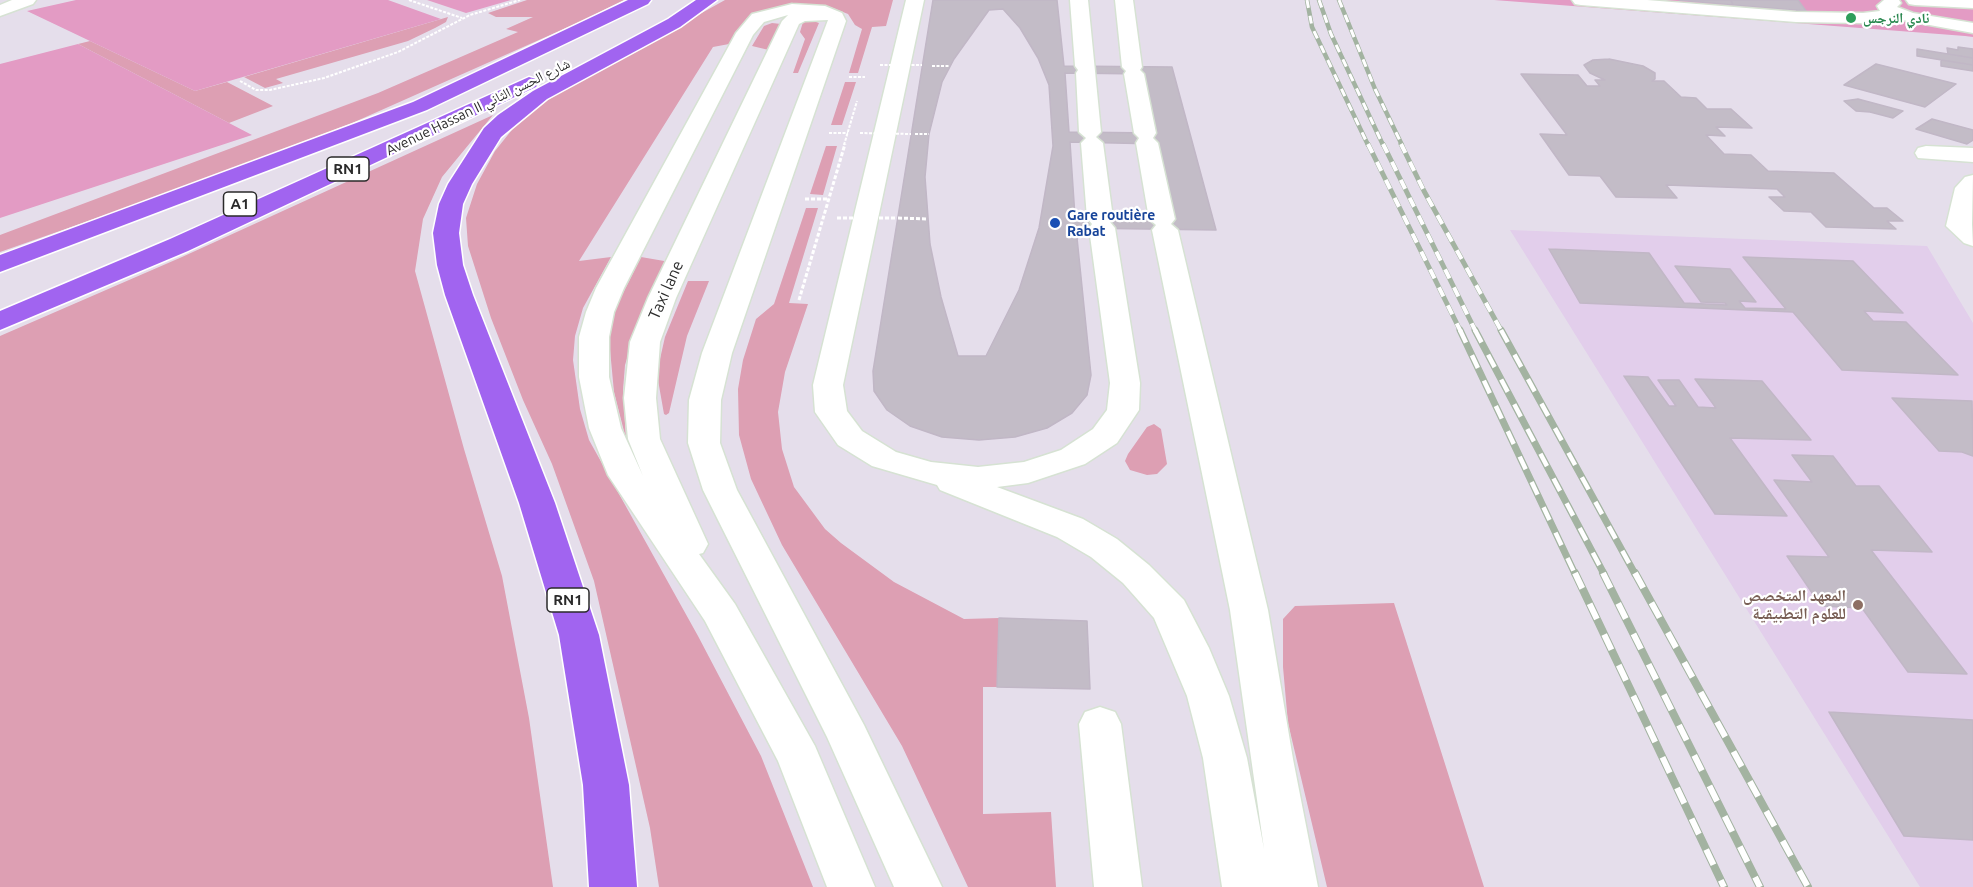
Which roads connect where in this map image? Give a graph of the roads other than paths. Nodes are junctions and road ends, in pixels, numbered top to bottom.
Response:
1 (27, 0) edge
2 (642, 0) edge
3 (687, 0) edge
4 (708, 0) edge
5 (915, 0) edge
6 (1079, 0) edge
7 (1124, 0) edge
8 (1581, 0) edge
9 (1854, 0) edge
10 (1912, 0) edge
11 (1973, 3) edge
12 (1896, 6) edge
13 (0, 11) edge
14 (837, 19) junction
15 (1973, 28) edge
16 (420, 106) junction
17 (480, 108) junction
18 (1926, 153) dead end
19 (1973, 155) edge
20 (1973, 182) edge
21 (1973, 238) edge
22 (0, 264) edge
23 (0, 279) edge
24 (0, 299) edge
25 (0, 321) edge
26 (928, 473) junction
27 (721, 614) junction
28 (1100, 724) dead end
29 (613, 887) edge
30 (851, 887) edge
31 (918, 887) edge
32 (1118, 887) edge
33 (1246, 887) edge
34 (1294, 887) edge

1 - 13 street
2 - 16 highway, Avenue Hassan II شارع الحسن الثاني / RN1
3 - 17 highway, Avenue Hassan II شارع الحسن الثاني / RN1
4 - 29 highway, RN1
5 - 26 street
6 - 26 street
7 - 34 street
8 - 12 street
9 - 12 street
10 - 11 street
12 - 15 street
14 - 27 street, Taxi lane
14 - 27 street
14 - 31 street
16 - 22 highway, Avenue Hassan II شارع الحسن الثاني / RN1
16 - 23 highway, A1
17 - 24 highway, A1
17 - 25 highway, Avenue Hassan II شارع الحسن الثاني / RN1
18 - 19 street
20 - 21 street
26 - 33 street
27 - 30 street
28 - 32 street

